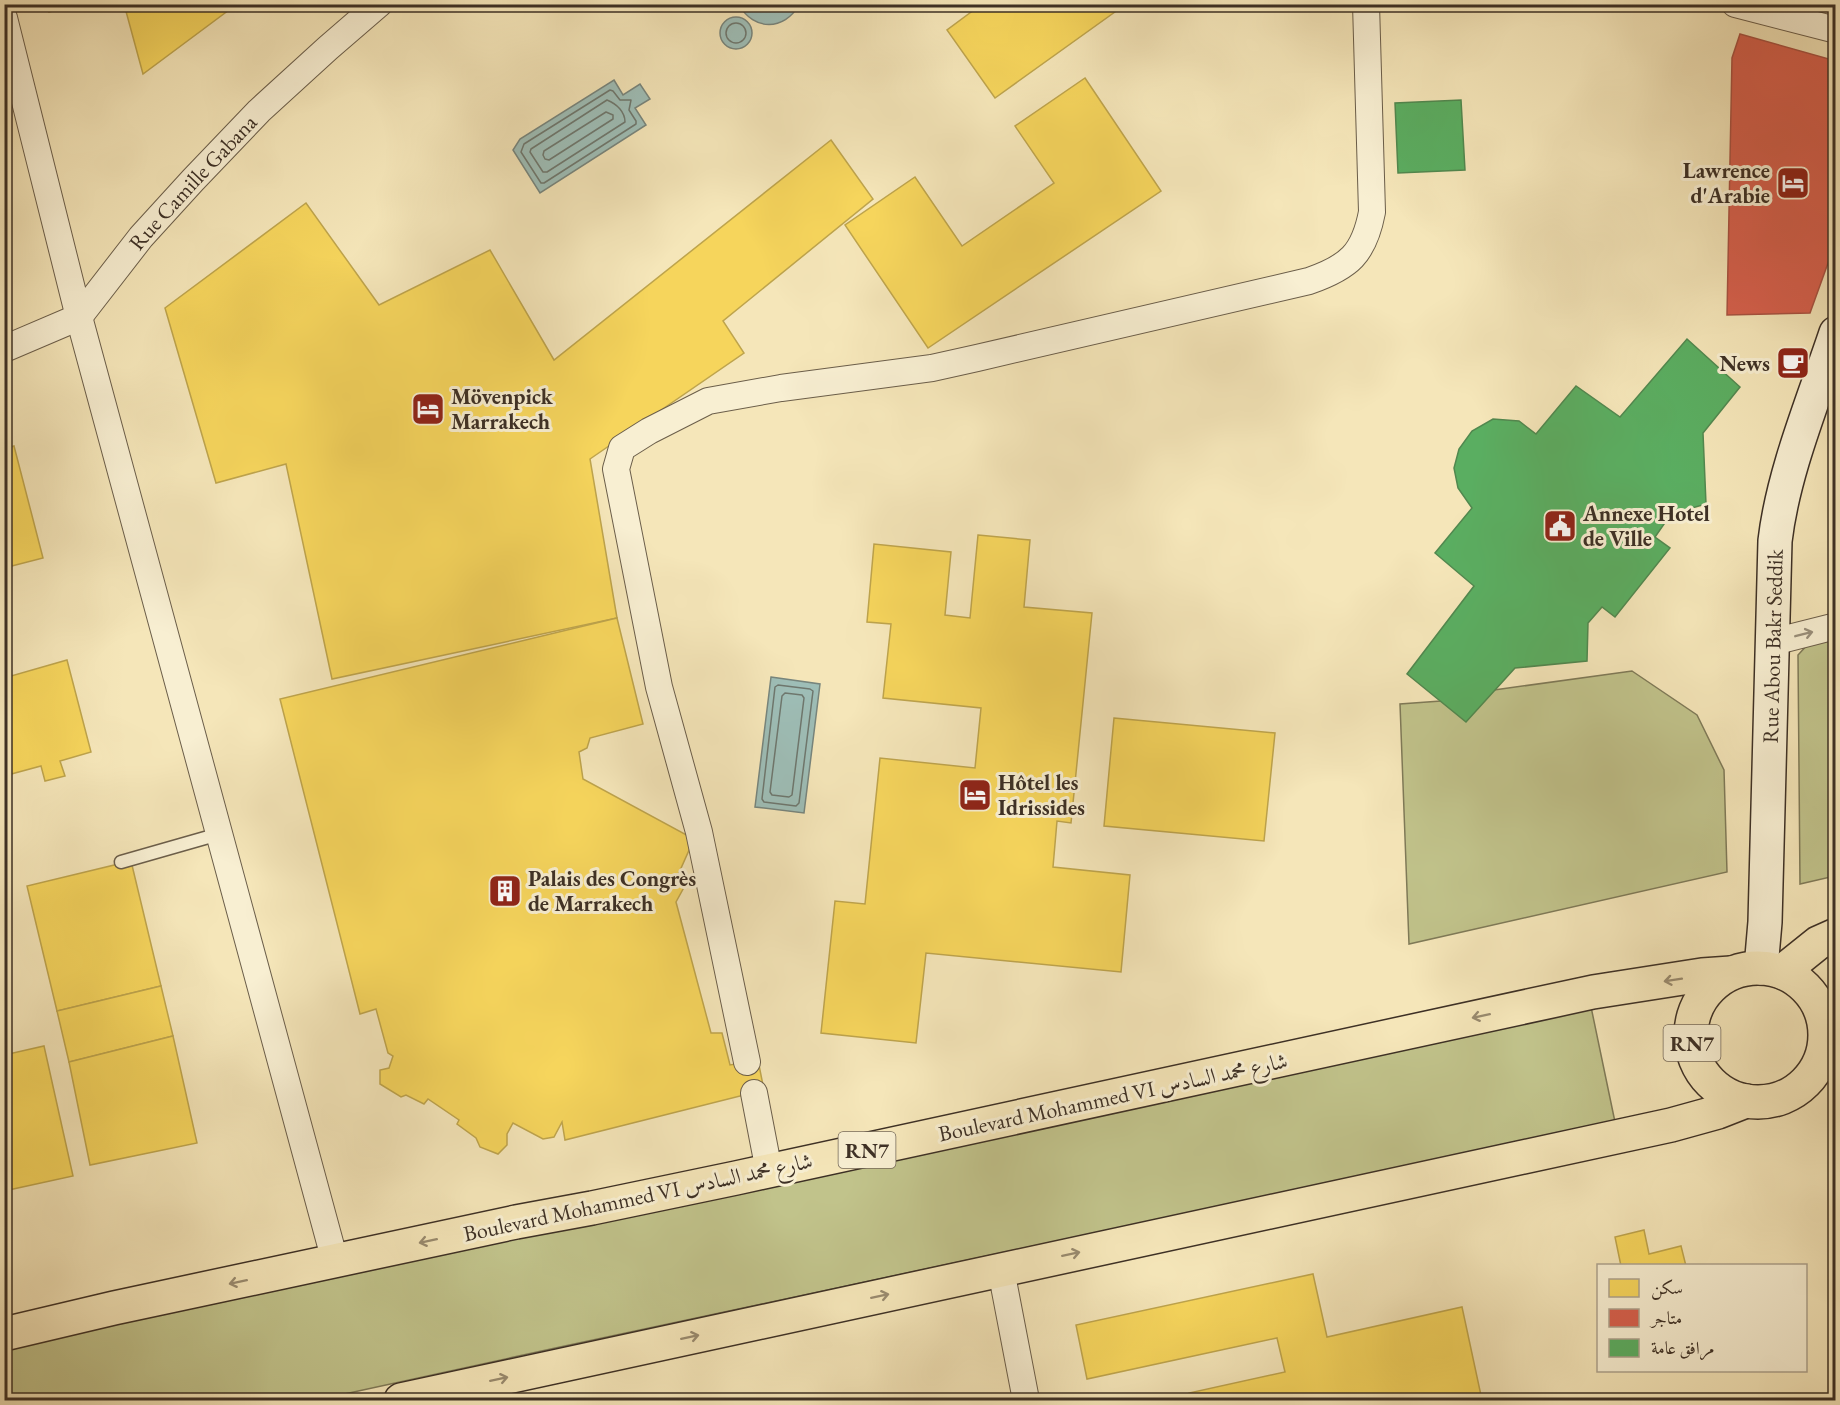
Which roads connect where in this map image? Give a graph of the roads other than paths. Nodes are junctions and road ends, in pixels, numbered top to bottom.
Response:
1 (379, 4) edge
2 (1366, 4) edge
3 (1736, 5) edge
4 (4, 18) edge
5 (1836, 30) edge
6 (79, 317) junction
7 (1836, 333) edge
8 (4, 349) edge
9 (1836, 626) edge
10 (1773, 642) junction
11 (219, 834) junction
12 (121, 862) dead end
13 (1836, 935) edge
14 (1758, 971) junction
15 (747, 1062) dead end
16 (1836, 1085) edge
17 (754, 1092) dead end
18 (1790, 1094) junction
19 (1746, 1101) junction
20 (769, 1171) junction
21 (335, 1261) junction
22 (1000, 1270) junction
23 (4, 1334) edge
24 (401, 1401) edge
25 (1026, 1401) edge

1 - 6 street, Rue Camille Gabana
2 - 15 street
3 - 5 street
4 - 6 street
6 - 8 street, Rue Camille Gabana
6 - 11 street
7 - 10 street, Rue Abou Bakr Seddik
10 -> 9 street
10 - 14 street, Rue Abou Bakr Seddik
11 - 12 lane
11 - 21 street
13 - 14 main road, RN7
14 - 18 main road
14 - 19 main road, RN7
14 -> 20 main road, Boulevard Mohammed VI شارع محمد السادس / RN7
16 - 18 main road
17 - 20 street
18 - 19 main road
22 -> 19 main road
20 -> 21 main road, Boulevard Mohammed VI شارع محمد السادس / RN7
21 -> 23 main road, Boulevard Mohammed VI شارع محمد السادس / RN7
24 -> 22 main road
22 - 25 street

